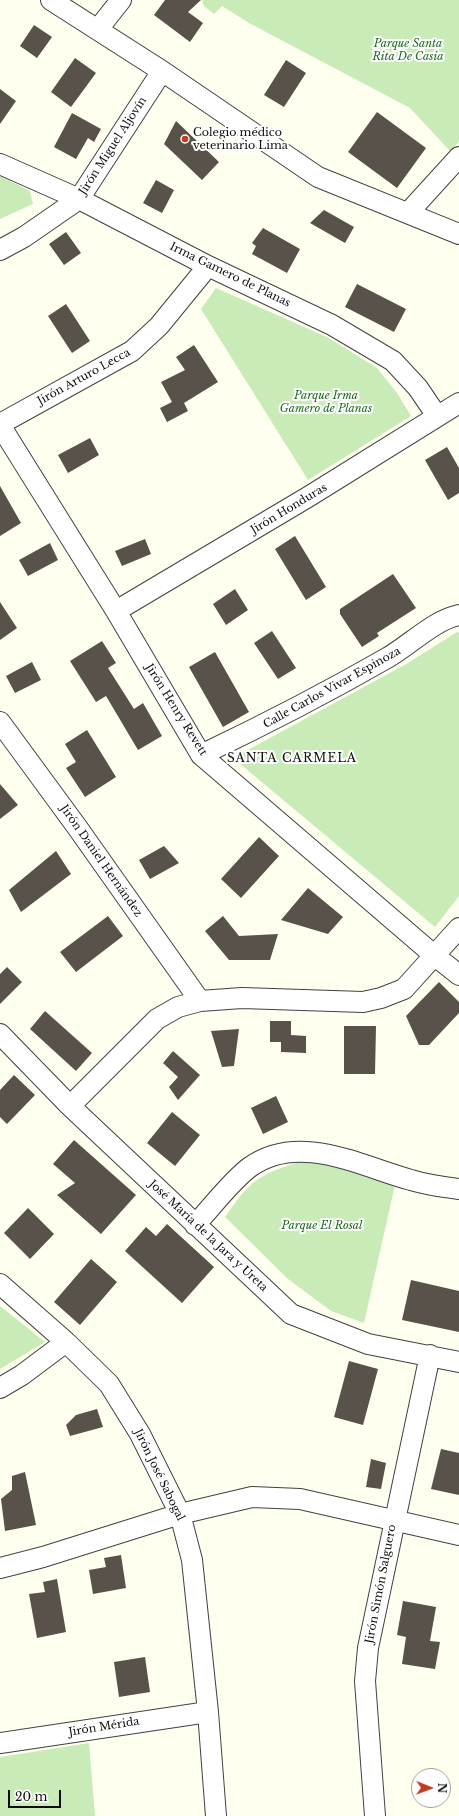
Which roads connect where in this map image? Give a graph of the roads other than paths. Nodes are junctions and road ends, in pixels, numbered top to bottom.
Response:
1 (51, 0) edge
2 (121, 0) edge
3 (98, 29) junction
4 (162, 70) junction
5 (459, 157) edge
6 (0, 164) edge
7 (42, 183) junction
8 (80, 199) junction
9 (408, 213) junction
10 (37, 228) junction
11 (459, 234) edge
12 (0, 250) edge
13 (208, 266) junction
14 (459, 403) edge
15 (436, 416) junction
16 (0, 425) edge
17 (116, 611) junction
18 (455, 613) edge
19 (0, 722) edge
20 (201, 755) junction
21 (459, 928) edge
22 (435, 956) junction
23 (459, 975) edge
24 (200, 1001) junction
25 (0, 1034) edge
26 (70, 1106) junction
27 (459, 1189) edge
28 (195, 1225) junction
29 (0, 1284) edge
30 (66, 1342) junction
31 (430, 1356) junction
32 (459, 1362) edge
33 (0, 1388) edge
34 (180, 1514) junction
35 (394, 1522) junction
36 (459, 1535) edge
37 (0, 1568) edge
38 (208, 1712) junction
39 (0, 1744) edge
40 (216, 1816) edge
41 (375, 1816) edge

1 - 3 street
2 - 3 street
3 - 4 street
4 - 8 street, Jirón Miguel Aljovín
4 - 9 street
5 - 9 street
6 - 7 street, Irma Gamero de Planas
7 - 8 street, Irma Gamero de Planas
7 - 10 street
8 - 10 street, Jirón Miguel Aljovín
8 - 13 street, Irma Gamero de Planas
9 - 11 street
10 - 12 street, Jirón Miguel Aljovín
13 - 15 street, Irma Gamero de Planas
13 - 16 street, Jirón Arturo Lecca
14 - 15 street, Jirón Honduras
15 - 17 street, Jirón Honduras
16 - 17 street, Jirón Henry Revett
17 - 20 street, Jirón Henry Revett
18 - 20 street, Calle Carlos Vivar Espinoza
19 - 24 street, Jirón Daniel Hernández
20 - 22 street, Jirón Henry Revett
21 - 22 street
22 - 23 street, Jirón Henry Revett
22 - 24 street
24 - 26 street
25 - 26 street, José María de la Jara y Ureta
26 - 28 street, José María de la Jara y Ureta
27 - 28 street
28 - 31 street, José María de la Jara y Ureta
29 - 30 street, Jirón José Sabogal
30 - 33 street
30 - 34 street, Jirón José Sabogal
31 - 32 street, José María de la Jara y Ureta
31 - 35 street, Jirón Simón Salguero
34 - 35 street
34 - 37 street
34 - 38 street, Jirón José Sabogal
35 - 36 street
35 - 41 street, Jirón Simón Salguero
38 - 39 street, Jirón Mérida
38 - 40 street, Jirón José Sabogal

